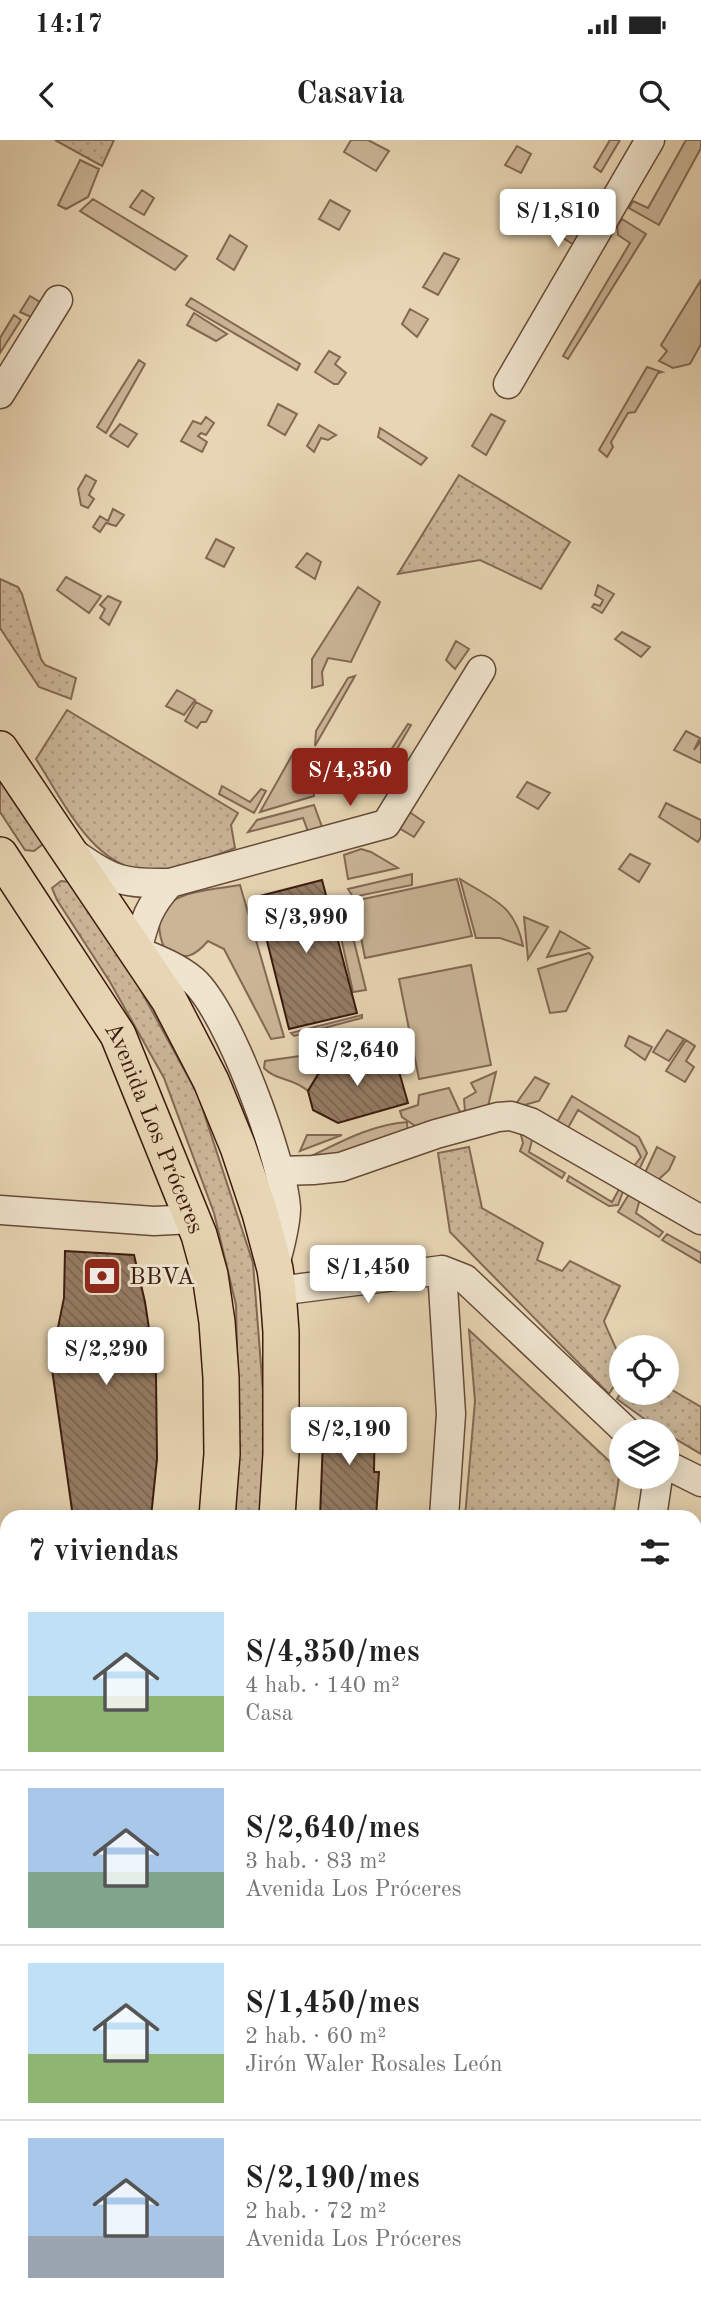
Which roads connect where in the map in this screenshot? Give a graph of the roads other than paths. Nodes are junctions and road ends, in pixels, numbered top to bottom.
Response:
1 (650, 140) edge
2 (58, 300) dead end
3 (508, 384) dead end
4 (0, 394) edge
5 (481, 670) dead end
6 (0, 749) edge
7 (66, 847) junction
8 (7, 866) edge
9 (170, 883) junction
10 (137, 951) junction
11 (341, 1167) junction
12 (279, 1171) junction
13 (0, 1210) edge
14 (286, 1210) junction
15 (193, 1219) junction
16 (701, 1220) edge
17 (454, 1275) junction
18 (276, 1280) junction
19 (613, 1419) edge
20 (679, 1471) edge
21 (701, 1482) edge
22 (656, 1489) edge
23 (218, 1510) edge
24 (277, 1510) edge
25 (445, 1510) edge
26 (653, 1510) edge

1 - 3 street
2 - 4 street
5 - 9 street
6 - 7 main road
7 - 8 main road
7 - 9 street
7 - 10 main road
8 - 15 main road, Avenida Los Próceres
9 - 10 street
10 - 12 street
10 - 18 main road
11 - 12 street
11 - 14 street
11 - 16 street
12 - 14 street
13 - 15 street
14 - 18 street
15 - 23 main road, Avenida Los Próceres
17 - 18 street
17 - 19 street
17 - 25 street
18 - 24 main road
20 - 21 street
22 - 26 street

